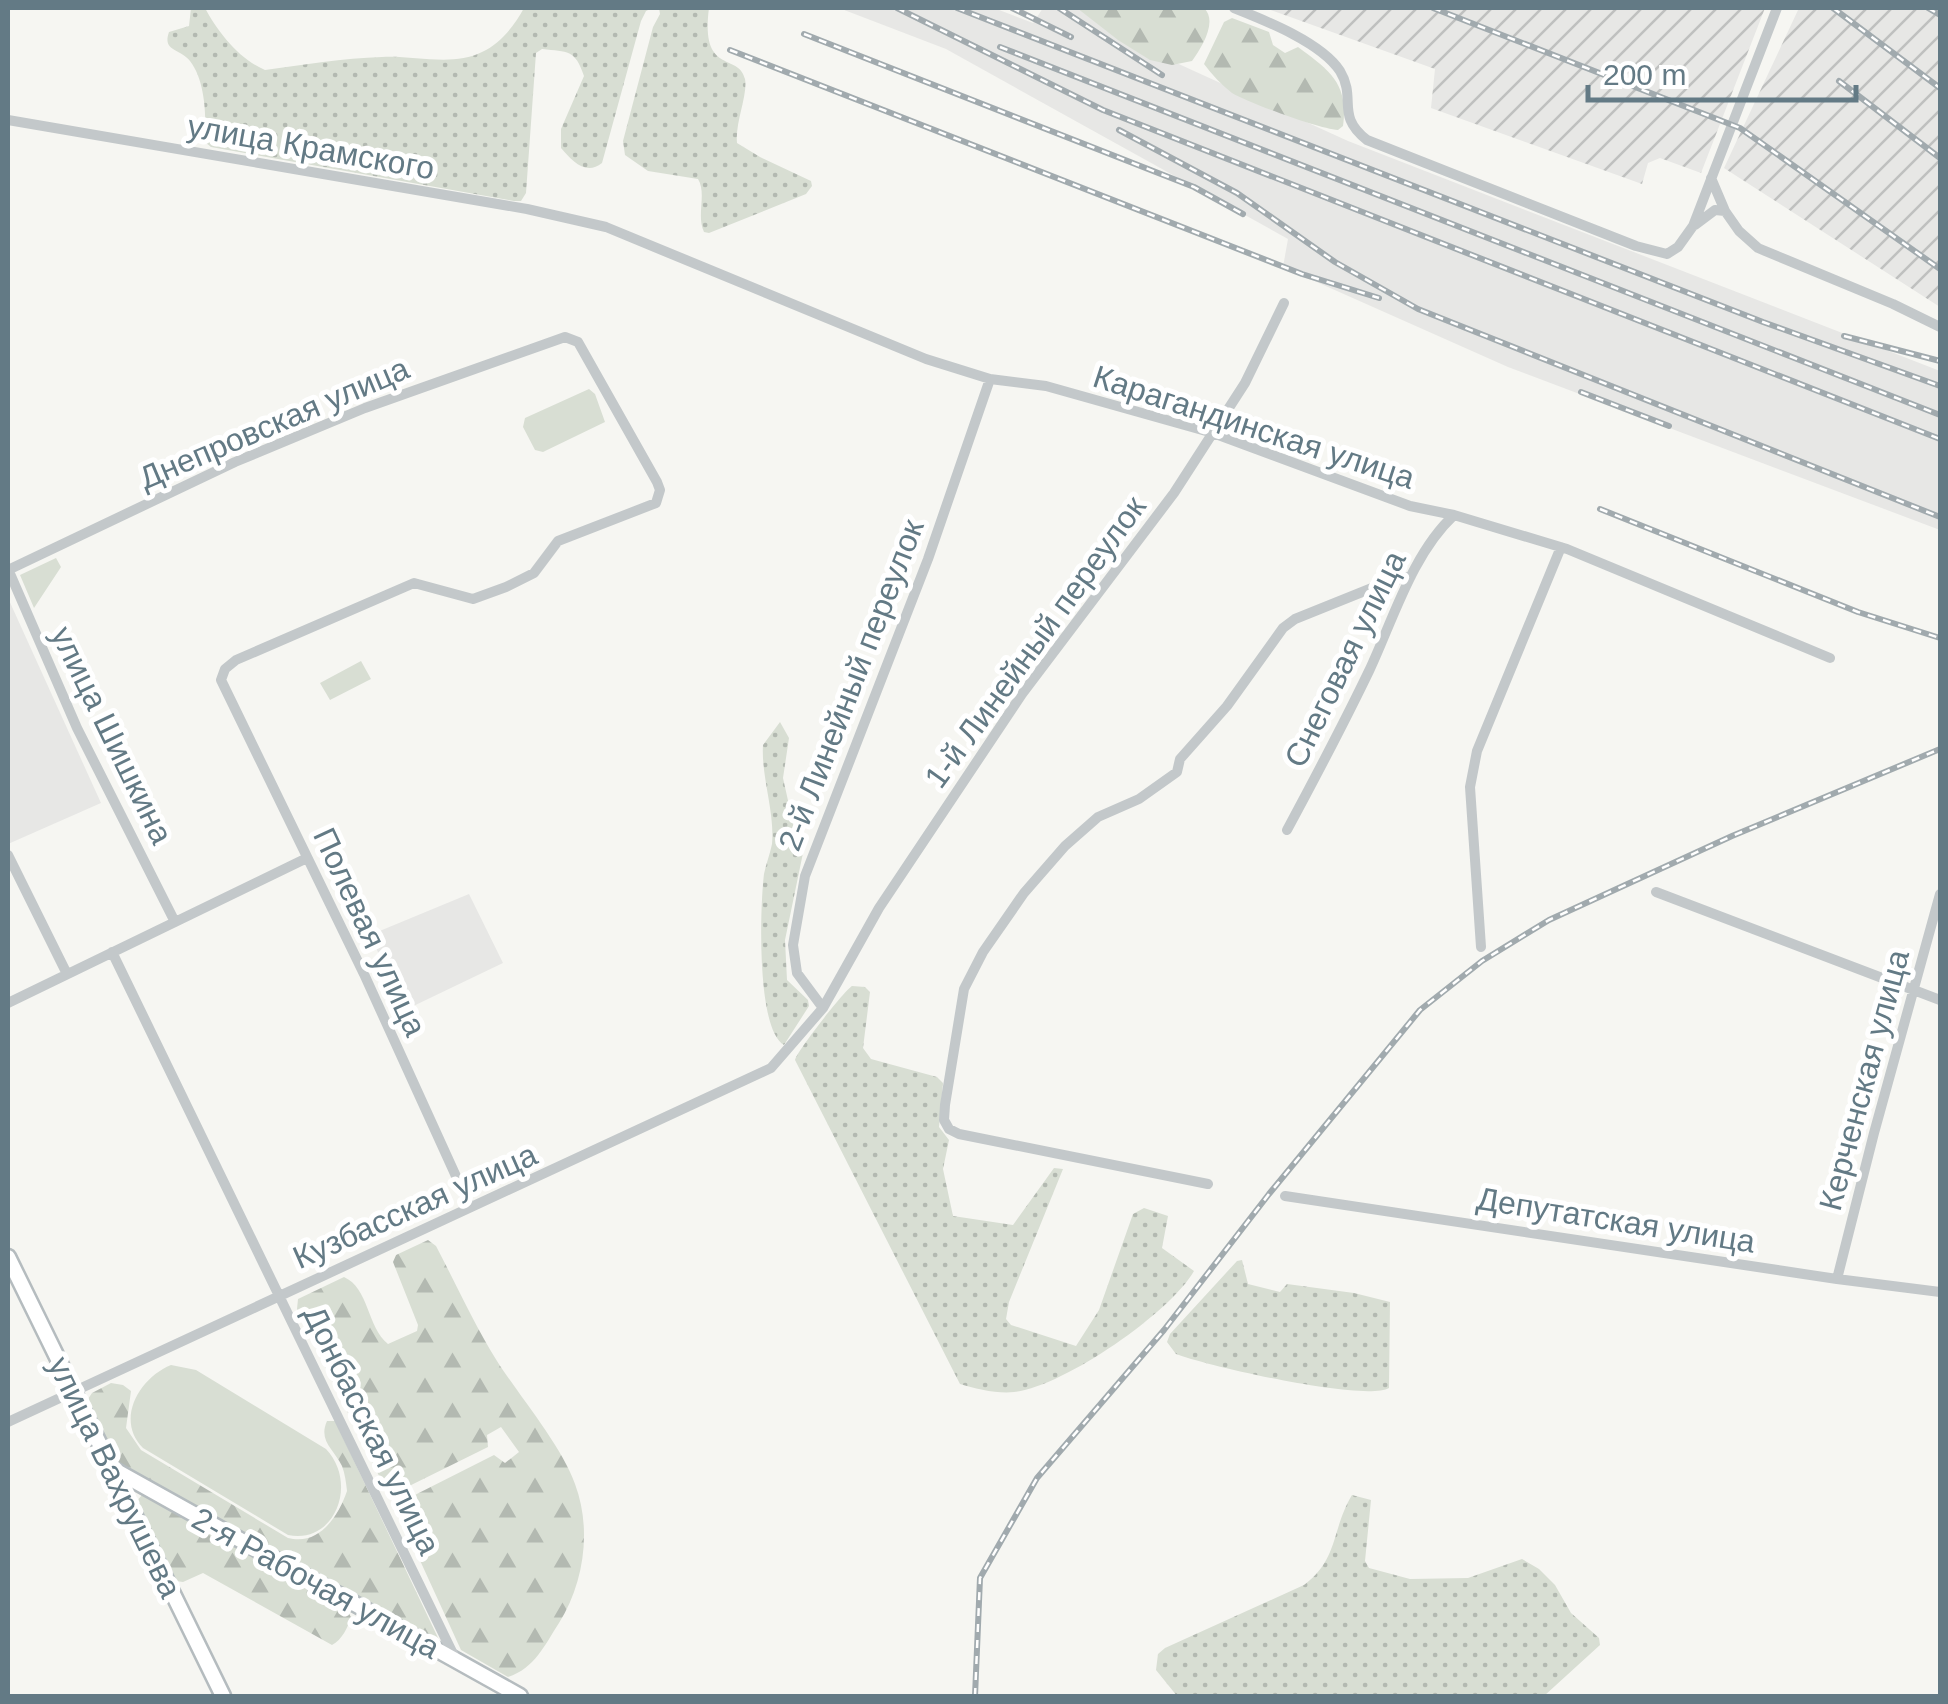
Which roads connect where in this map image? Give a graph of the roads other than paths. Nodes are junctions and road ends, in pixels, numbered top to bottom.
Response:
1 (1234, 8) edge
2 (1777, 8) edge
3 (8, 120) edge
4 (1711, 177) junction
5 (1725, 211) junction
6 (1693, 226) junction
7 (606, 227) joint
8 (1284, 303) dead end
9 (1940, 327) edge
10 (990, 379) junction
11 (1213, 432) junction
12 (1454, 515) junction
13 (1561, 547) junction
14 (8, 570) edge
15 (1412, 576) junction
16 (1830, 658) dead end
17 (221, 680) joint
18 (1287, 830) dead end
19 (8, 856) edge
20 (307, 858) junction
21 (1656, 892) dead end
22 (1940, 894) edge
23 (176, 922) junction
24 (1481, 947) dead end
25 (112, 952) junction
26 (67, 974) junction
27 (1914, 989) junction
28 (1940, 1000) edge
29 (8, 1003) edge
30 (822, 1008) junction
31 (1208, 1184) dead end
32 (1285, 1196) dead end
33 (470, 1207) junction
34 (8, 1257) edge
35 (1837, 1280) junction
36 (1940, 1292) edge
37 (279, 1296) junction
38 (72, 1392) junction
39 (8, 1422) edge
40 (113, 1469) junction
41 (456, 1661) junction
42 (224, 1696) edge
43 (520, 1696) edge

1 - 6 street
2 - 4 street
3 - 7 street, улица Крамского
4 - 5 street
4 - 6 street
5 - 6 street
5 - 9 street
7 - 10 street, Карагандинская улица
8 - 11 street, 1-й Линейный переулок
10 - 11 street, Карагандинская улица
10 - 30 street, 2-й Линейный переулок
11 - 12 street, Карагандинская улица
11 - 30 street, 1-й Линейный переулок
12 - 13 street, Карагандинская улица
12 - 15 street, Снеговая улица
13 - 16 street, Карагандинская улица
13 - 24 street
14 - 17 street, Днепровская улица
14 - 23 street, улица Шишкина
15 - 18 street, Снеговая улица
15 - 31 street
17 - 20 street, Полевая улица
19 - 26 street
20 - 23 street
20 - 33 street, Полевая улица
21 - 27 street
22 - 27 street, Керченская улица
23 - 25 street
25 - 26 street
25 - 37 street, Донбасская улица
26 - 29 street
27 - 28 street
27 - 35 street, Керченская улица
30 - 33 street, Кузбасская улица
32 - 35 street, Депутатская улица
33 - 37 street, Кузбасская улица
34 - 38 main road, улица Вахрушева
35 - 36 street, Депутатская улица
37 - 38 street, Кузбасская улица
37 - 41 street, Донбасская улица
38 - 39 street, Кузбасская улица
38 - 40 main road, улица Вахрушева
40 - 41 main road, 2-я Рабочая улица
40 - 42 main road, улица Вахрушева
41 - 43 main road, 2-я Рабочая улица

